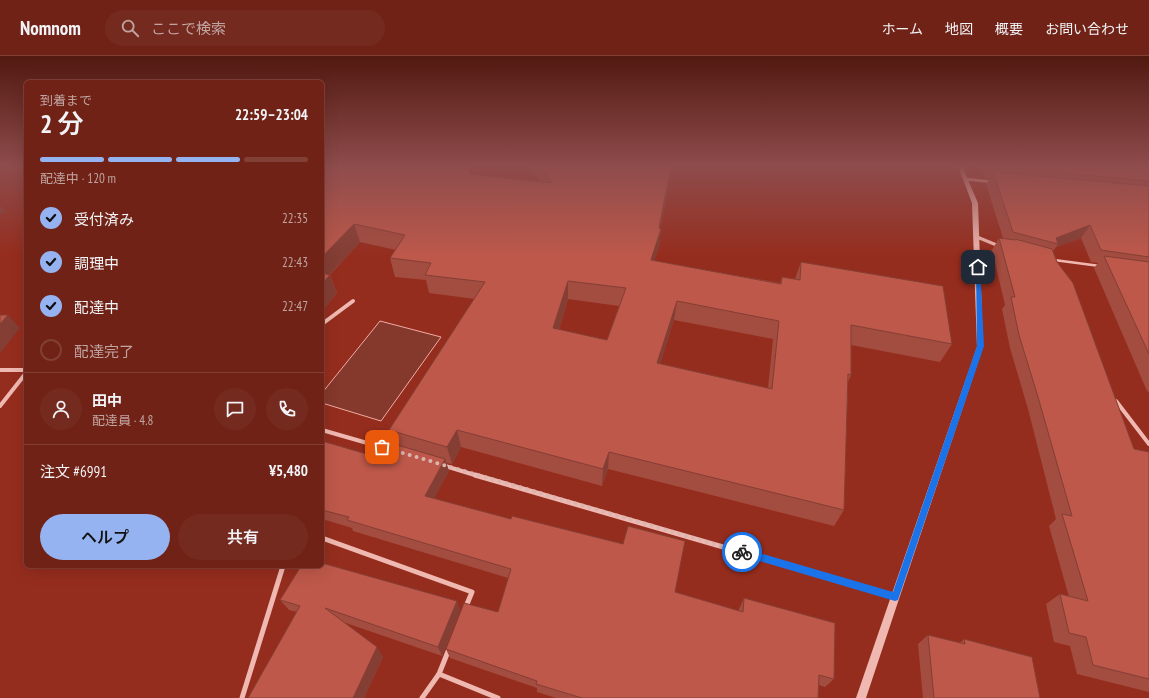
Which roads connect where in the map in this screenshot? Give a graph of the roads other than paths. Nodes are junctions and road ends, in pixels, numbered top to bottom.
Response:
1 (972, 196) edge
2 (977, 237) junction
3 (1006, 248) edge
4 (1053, 260) edge
5 (1105, 267) edge
6 (353, 301) dead end
7 (324, 323) edge
8 (0, 370) edge
9 (24, 372) edge
10 (24, 375) edge
11 (1113, 396) edge
12 (0, 406) edge
13 (324, 431) edge
14 (1149, 444) edge
15 (391, 450) edge
16 (437, 463) edge
17 (324, 539) edge
18 (281, 568) edge
19 (895, 597) junction
20 (464, 612) edge
21 (453, 640) edge
22 (439, 674) junction
23 (242, 698) edge
24 (422, 698) edge
25 (498, 698) edge
26 (861, 698) edge

1 - 2 street
2 - 3 street
2 - 19 street
4 - 5 lane
6 - 7 street
8 - 9 street
10 - 12 street
11 - 14 street
13 - 15 street
16 - 19 street
17 - 20 street
18 - 23 street
19 - 26 street
21 - 22 street
22 - 24 street
22 - 25 street

